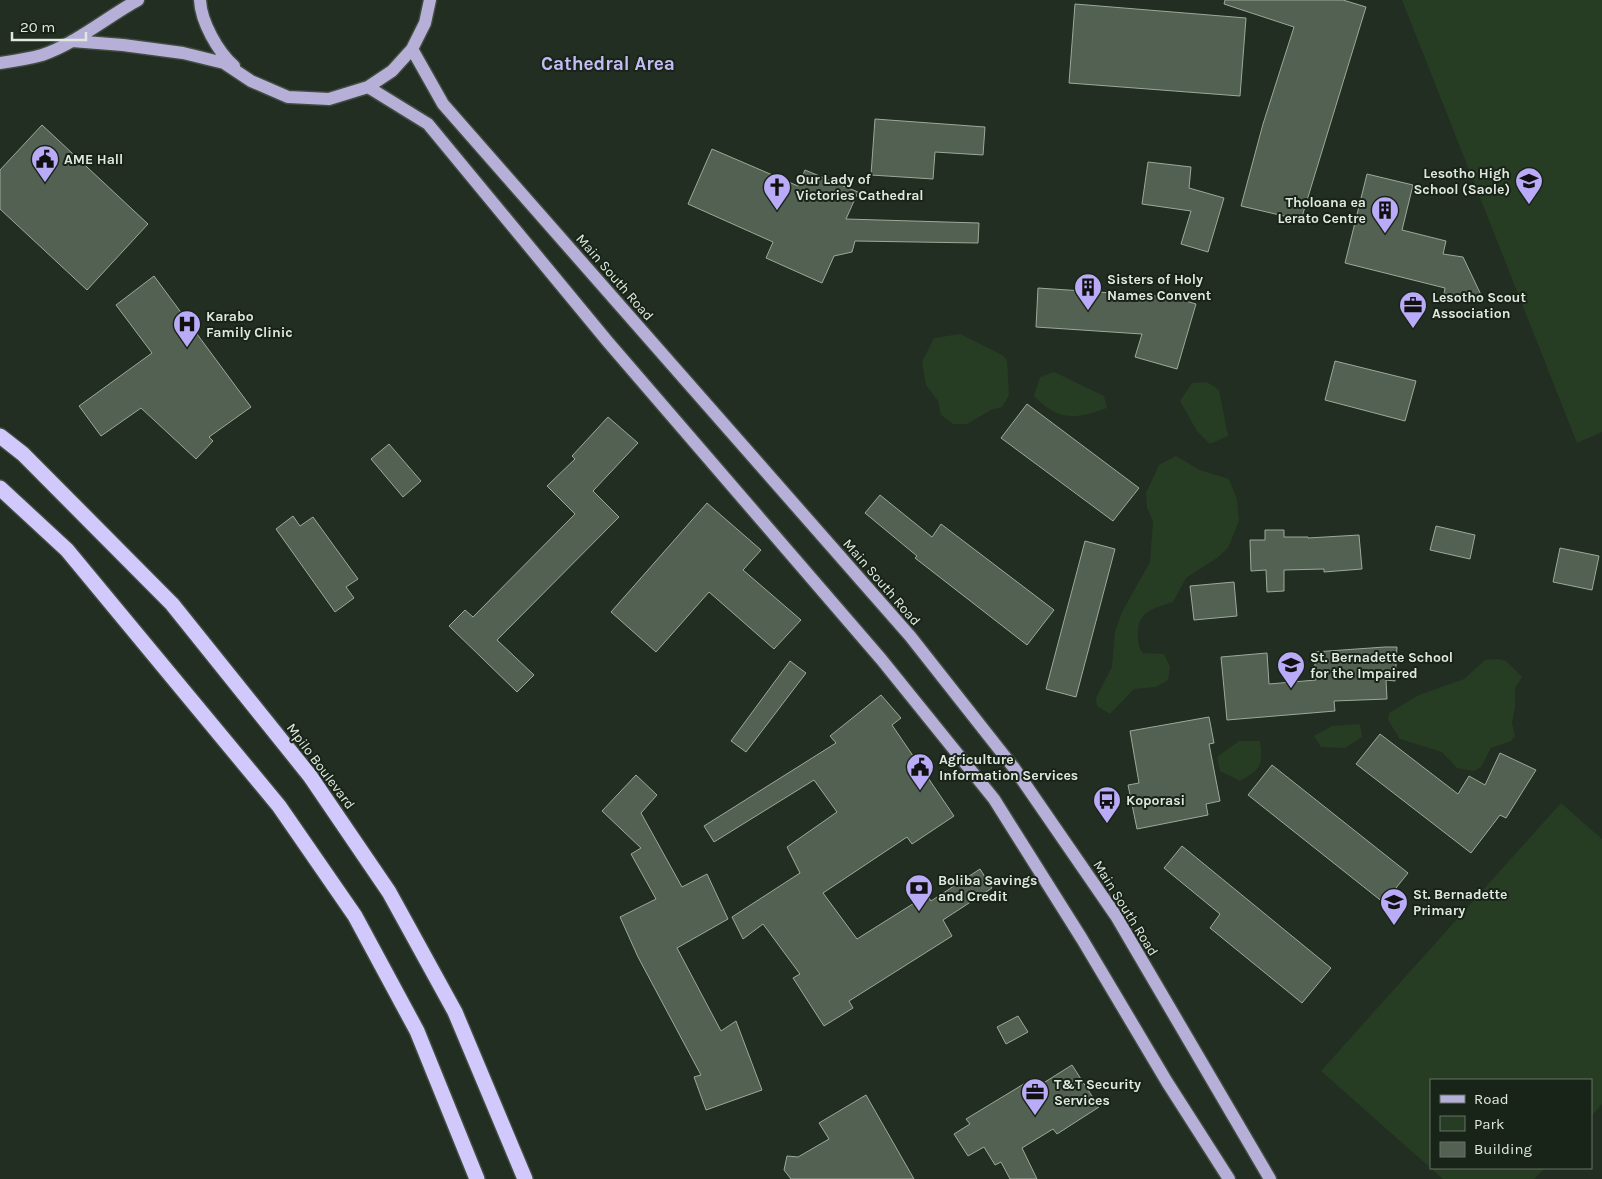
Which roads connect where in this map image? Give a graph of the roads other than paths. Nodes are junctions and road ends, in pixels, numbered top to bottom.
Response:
1 (138, 0) edge
2 (200, 0) edge
3 (430, 0) edge
4 (72, 41) junction
5 (412, 50) junction
6 (0, 64) edge
7 (251, 81) junction
8 (368, 87) junction
9 (0, 436) edge
10 (0, 488) edge
11 (477, 1179) edge
12 (525, 1179) edge
13 (1229, 1179) edge
14 (1270, 1179) edge

1 - 4 main road
2 - 7 main road
3 - 5 main road
4 - 6 main road
4 - 7 main road
5 - 8 main road
5 - 14 main road, Main South Road
7 - 8 main road
8 - 13 main road
9 - 12 highway, Mpilo Boulevard
10 - 11 highway

